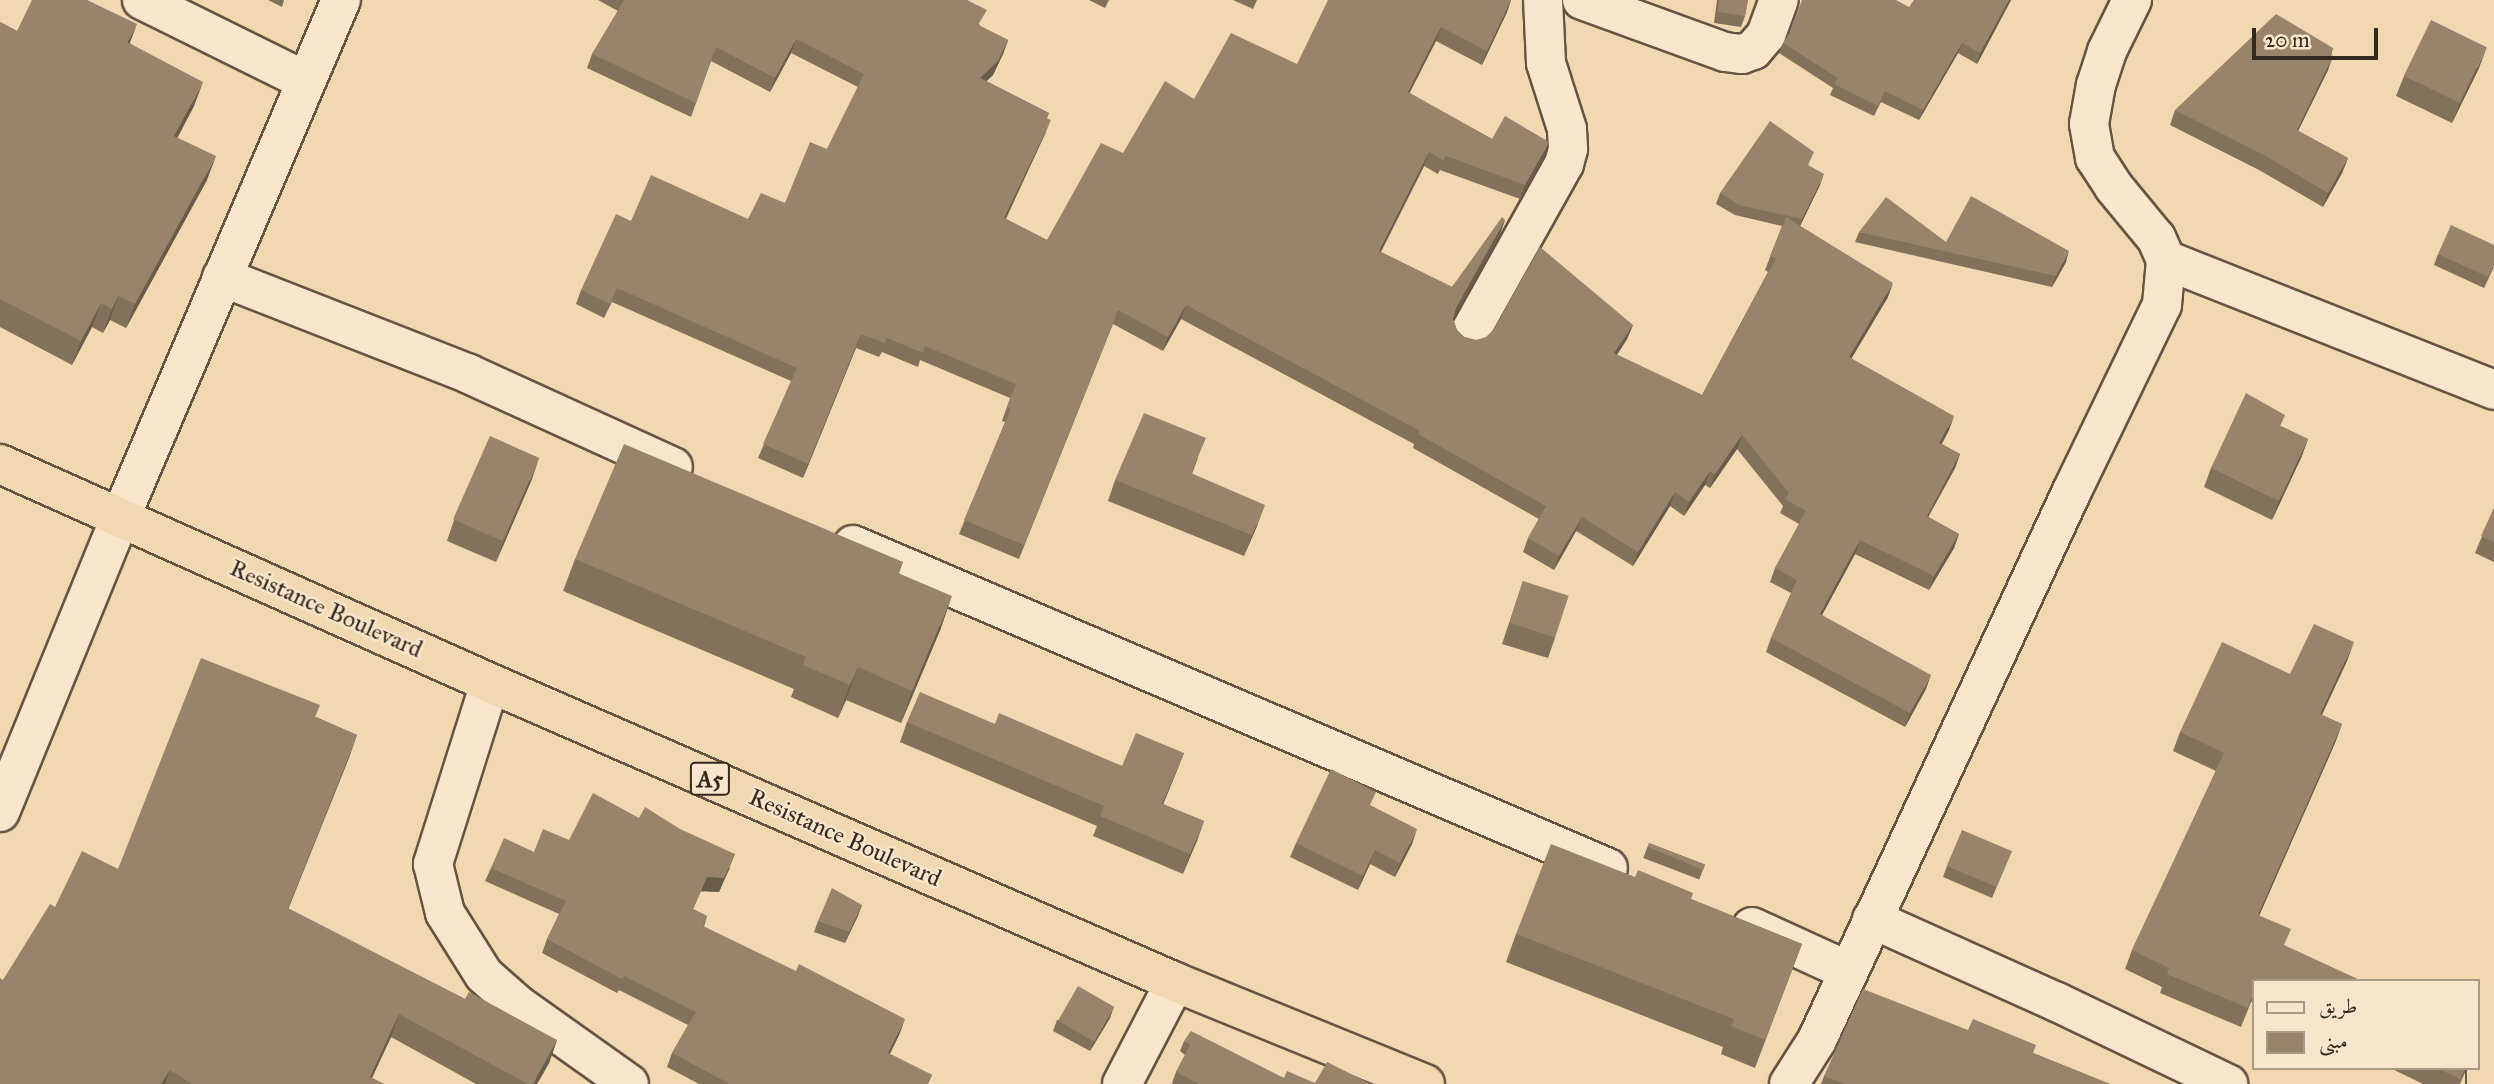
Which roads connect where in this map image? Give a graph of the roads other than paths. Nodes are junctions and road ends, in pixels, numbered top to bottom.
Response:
1 (142, 0) edge
2 (341, 0) edge
3 (1543, 0) edge
4 (1582, 0) edge
5 (1779, 0) edge
6 (2132, 0) edge
7 (306, 81) junction
8 (2166, 260) junction
9 (222, 277) junction
10 (1470, 332) dead end
11 (2494, 390) edge
12 (0, 464) edge
13 (703, 480) edge
14 (121, 516) junction
15 (817, 529) edge
16 (490, 683) junction
17 (0, 812) edge
18 (1645, 884) edge
19 (1721, 915) edge
20 (1872, 919) junction
21 (1848, 971) junction
22 (1175, 982) junction
23 (629, 1084) edge
24 (1122, 1084) edge
25 (1424, 1084) edge
26 (1789, 1084) edge
27 (2228, 1084) edge

1 - 7 street
2 - 7 street
3 - 10 street
4 - 5 street
6 - 8 street
7 - 9 street
8 - 11 street
8 - 20 street
9 - 13 street
9 - 14 street
12 - 14 highway, Resistance Boulevard / A5
14 - 16 highway, Resistance Boulevard / A5
14 - 17 street
15 - 18 street
16 - 22 highway, Resistance Boulevard / A5
16 - 23 street
19 - 21 street
20 - 21 street
20 - 27 street
21 - 26 street
22 - 24 street
22 - 25 highway, Resistance Boulevard / A5

